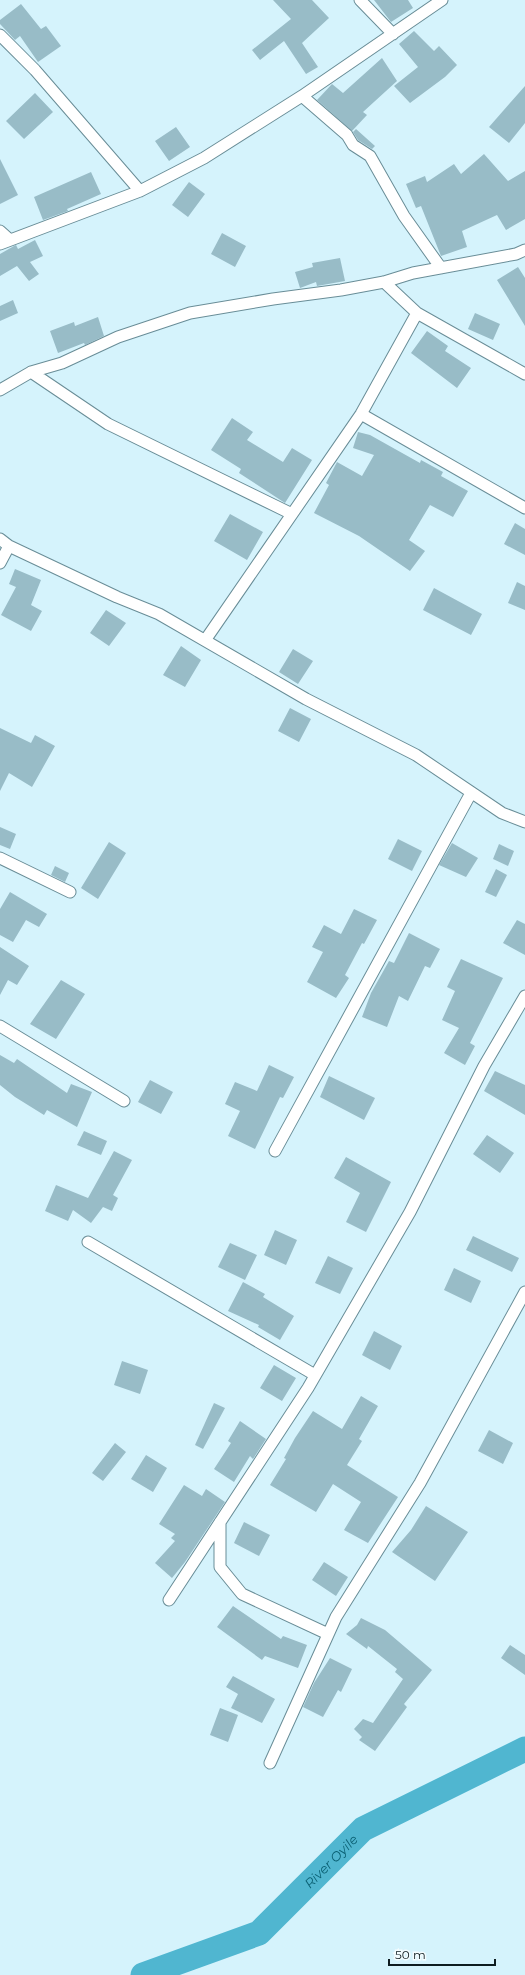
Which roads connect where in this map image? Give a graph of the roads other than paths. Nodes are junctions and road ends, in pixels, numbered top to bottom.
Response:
1 (360, 0) edge
2 (442, 0) edge
3 (393, 34) junction
4 (0, 35) edge
5 (302, 96) junction
6 (140, 191) junction
7 (0, 231) edge
8 (5, 242) edge
9 (525, 250) edge
10 (441, 268) junction
11 (384, 282) junction
12 (417, 313) junction
13 (31, 372) junction
14 (525, 374) edge
15 (0, 390) edge
16 (361, 414) junction
17 (525, 508) edge
18 (292, 514) junction
19 (5, 543) edge
20 (0, 563) edge
21 (206, 639) junction
22 (471, 793) junction
23 (525, 822) edge
24 (2, 863) edge
25 (70, 892) dead end
26 (525, 996) edge
27 (0, 1026) edge
28 (124, 1101) dead end
29 (275, 1151) dead end
30 (88, 1242) dead end
31 (525, 1292) edge
32 (315, 1375) junction
33 (220, 1522) junction
34 (169, 1600) dead end
35 (328, 1634) junction
36 (270, 1763) dead end

1 - 3 street
2 - 3 street
3 - 5 street
4 - 6 street
5 - 6 street
5 - 10 street
6 - 8 street
7 - 8 street
9 - 10 street
10 - 11 street
11 - 12 street
11 - 13 street
12 - 14 street
12 - 16 street
13 - 15 street
13 - 18 street
16 - 17 street
16 - 18 street
18 - 21 street
19 - 20 street
19 - 21 street
21 - 22 street
22 - 23 street
22 - 29 street
24 - 25 street
26 - 32 street
27 - 28 street
30 - 32 street
31 - 35 street
32 - 33 street
33 - 34 street
33 - 35 street
35 - 36 street

